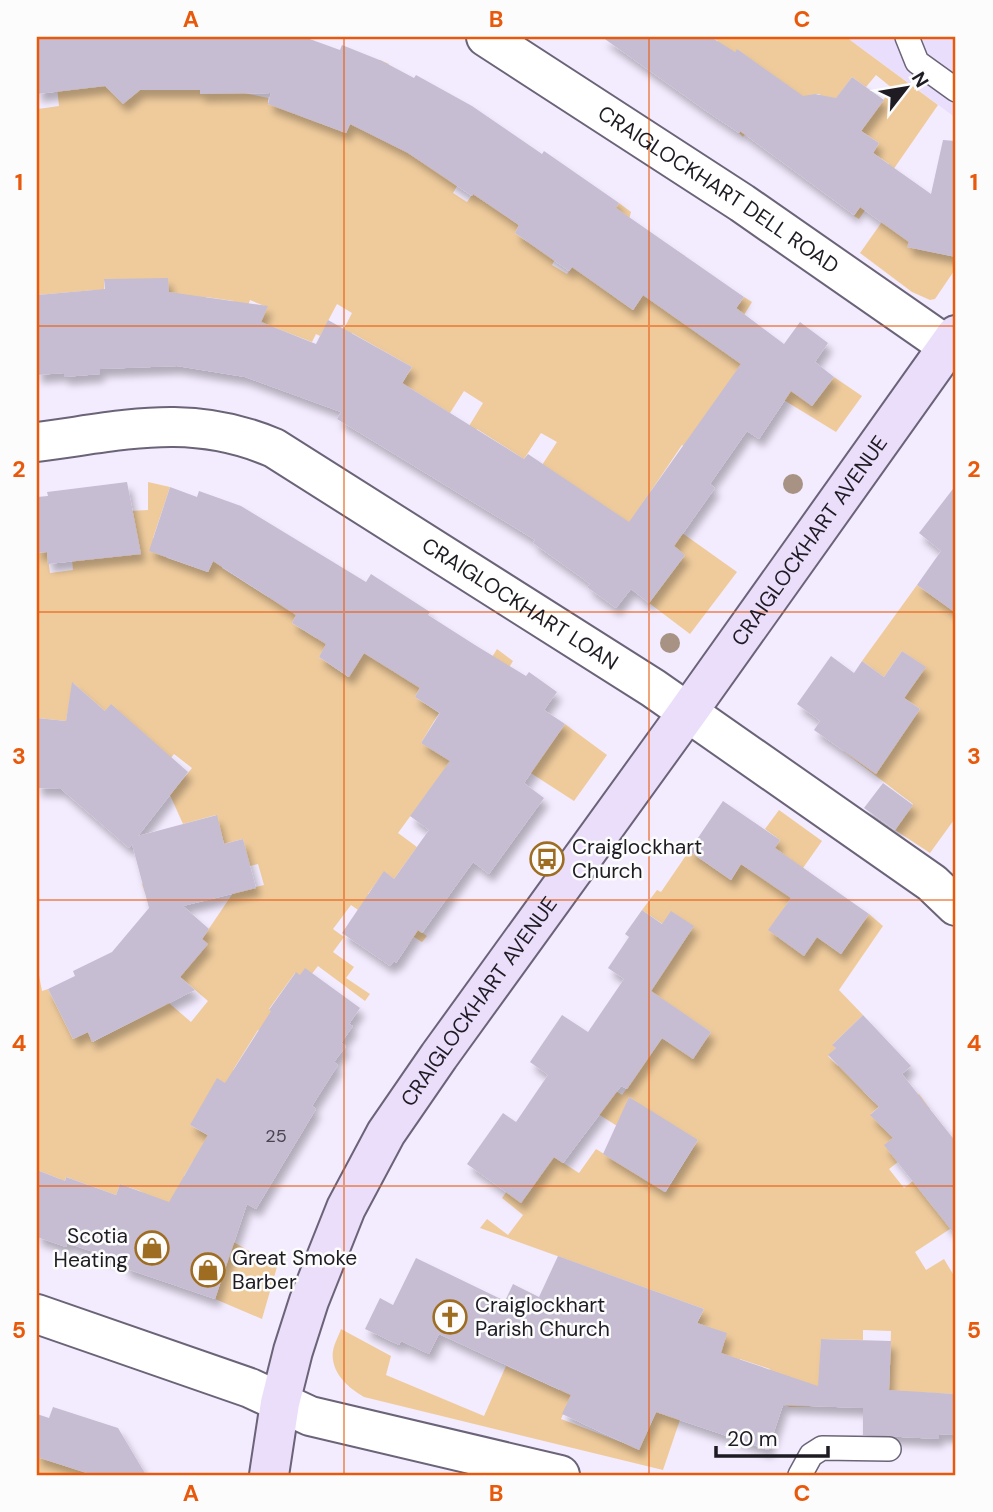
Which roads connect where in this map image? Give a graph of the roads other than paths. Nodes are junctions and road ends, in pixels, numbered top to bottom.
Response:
1 (486, 37) edge
2 (907, 37) edge
3 (956, 90) edge
4 (952, 341) edge
5 (37, 442) edge
6 (687, 713) junction
7 (956, 906) edge
8 (37, 1314) edge
9 (280, 1403) junction
10 (889, 1449) dead end
11 (269, 1475) edge
12 (560, 1475) edge
13 (800, 1475) edge

1 - 4 street, CRAIGLOCKHART DELL ROAD
2 - 3 lane
4 - 6 street, CRAIGLOCKHART AVENUE
5 - 6 street, CRAIGLOCKHART LOAN
6 - 7 street, CRAIGLOCKHART LOAN
6 - 9 street, CRAIGLOCKHART AVENUE
8 - 9 street
9 - 11 street, CRAIGLOCKHART AVENUE
9 - 12 street
10 - 13 lane

